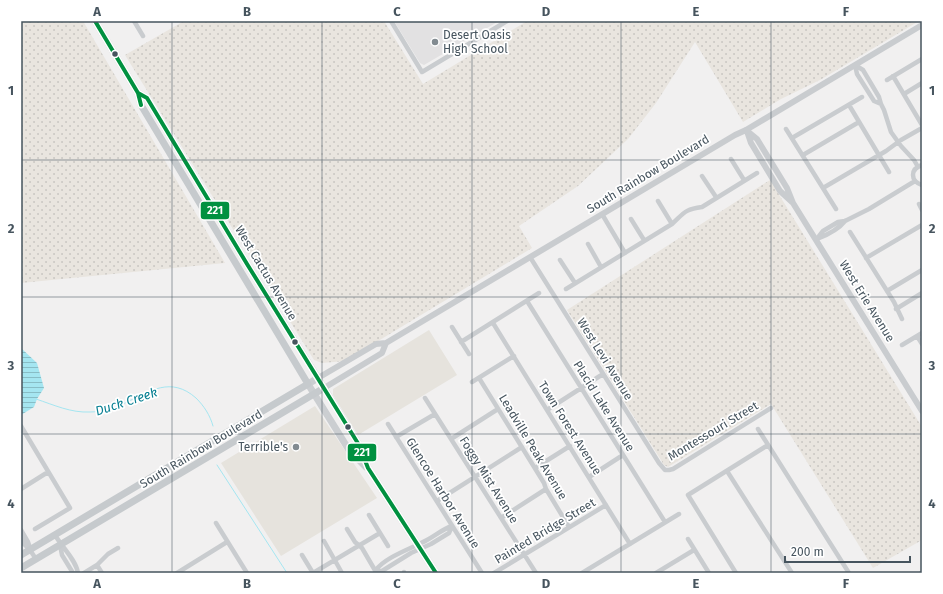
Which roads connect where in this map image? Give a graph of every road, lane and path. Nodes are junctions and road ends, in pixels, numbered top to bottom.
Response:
1 (134, 21) edge
2 (391, 21) edge
3 (507, 21) edge
4 (97, 22) edge
5 (922, 25) edge
6 (143, 36) dead end
7 (922, 59) edge
8 (855, 65) junction
9 (893, 76) junction
10 (886, 80) dead end
11 (922, 83) edge
12 (138, 94) junction
13 (904, 94) junction
14 (862, 97) dead end
15 (849, 105) junction
16 (859, 122) junction
17 (922, 125) edge
18 (922, 128) edge
19 (786, 129) dead end
20 (746, 130) junction
21 (792, 138) junction
22 (898, 142) junction
23 (879, 155) junction
24 (803, 156) junction
25 (731, 159) dead end
26 (920, 166) edge
27 (889, 172) dead end
28 (757, 173) dead end
29 (702, 176) dead end
30 (744, 180) junction
31 (914, 180) junction
32 (922, 185) edge
33 (823, 188) junction
34 (716, 198) junction
35 (658, 201) dead end
36 (919, 204) dead end
37 (836, 208) dead end
38 (922, 210) edge
39 (602, 214) junction
40 (631, 219) dead end
41 (672, 224) junction
42 (922, 225) edge
43 (850, 232) dead end
44 (644, 240) junction
45 (816, 240) junction
46 (588, 244) dead end
47 (624, 253) junction
48 (530, 257) junction
49 (866, 258) junction
50 (560, 260) dead end
51 (601, 267) junction
52 (922, 270) edge
53 (575, 283) junction
54 (566, 289) dead end
55 (887, 291) junction
56 (539, 293) dead end
57 (922, 293) edge
58 (527, 301) junction
59 (896, 308) junction
60 (902, 319) dead end
61 (493, 323) junction
62 (452, 327) dead end
63 (922, 333) edge
64 (917, 336) junction
65 (461, 342) junction
66 (386, 343) junction
67 (922, 344) edge
68 (902, 345) dead end
69 (469, 354) dead end
70 (514, 356) junction
71 (603, 374) junction
72 (318, 378) junction
73 (479, 378) junction
74 (472, 382) dead end
75 (308, 384) junction
76 (324, 388) junction
77 (581, 388) junction
78 (314, 394) junction
79 (425, 398) dead end
80 (771, 408) dead end
81 (498, 409) junction
82 (547, 410) junction
83 (922, 412) edge
84 (435, 414) junction
85 (388, 424) dead end
86 (21, 426) edge
87 (758, 429) dead end
88 (26, 435) junction
89 (396, 438) junction
90 (21, 439) edge
91 (451, 439) junction
92 (768, 445) junction
93 (570, 446) junction
94 (522, 447) junction
95 (623, 455) junction
96 (368, 468) junction
97 (535, 468) junction
98 (665, 470) joint
99 (727, 471) junction
100 (48, 472) junction
101 (475, 477) junction
102 (589, 477) junction
103 (21, 489) edge
104 (546, 489) junction
105 (437, 501) junction
106 (606, 505) junction
107 (678, 514) dead end
108 (369, 515) dead end
109 (501, 518) junction
110 (665, 522) junction
111 (216, 524) dead end
112 (452, 526) junction
113 (569, 527) junction
114 (35, 529) dead end
115 (347, 529) dead end
116 (21, 530) edge
117 (380, 533) junction
118 (54, 535) junction
119 (21, 539) edge
120 (688, 539) dead end
121 (324, 541) dead end
122 (227, 542) junction
123 (630, 544) junction
124 (60, 545) junction
125 (359, 545) junction
126 (388, 546) dead end
127 (419, 547) junction
128 (118, 548) dead end
129 (30, 550) junction
130 (694, 550) junction
131 (21, 555) edge
132 (302, 555) dead end
133 (524, 555) junction
134 (36, 559) junction
135 (335, 560) junction
136 (97, 565) junction
137 (21, 568) edge
138 (186, 571) edge
139 (377, 572) edge
140 (73, 573) edge
141 (78, 573) edge
142 (84, 573) edge
143 (102, 573) edge
144 (177, 573) edge
145 (246, 573) edge
146 (313, 573) edge
147 (342, 573) edge
148 (436, 573) edge
149 (482, 573) edge
150 (494, 573) edge
151 (536, 573) edge
152 (582, 573) edge
153 (656, 573) edge
154 (709, 573) edge
155 (736, 573) edge
156 (792, 573) edge
157 (848, 573) edge

1 - 6 street
2 - 3 street
4 - 12 main road, West Cactus Avenue
5 - 8 street, South Rainbow Boulevard
7 - 9 street
8 - 20 street, South Rainbow Boulevard
8 - 22 street
9 - 10 street
9 - 13 street
11 - 13 street
12 - 72 main road, West Cactus Avenue
12 - 75 main road, West Cactus Avenue
13 - 17 street
14 - 15 street
15 - 16 street
15 - 21 street
16 - 23 street
16 - 24 street
18 - 22 street
19 - 21 street
20 - 39 street, South Rainbow Boulevard
20 - 45 street, West Erie Avenue
21 - 24 street
22 - 23 street
22 - 26 street
23 - 27 street
23 - 33 street
24 - 33 street
25 - 30 street
26 - 31 street
28 - 30 street
29 - 34 street
30 - 34 street
31 - 32 street
31 - 45 street
33 - 37 street
34 - 41 street
35 - 41 street
36 - 38 street
39 - 47 street
39 - 48 street, South Rainbow Boulevard
40 - 44 street
41 - 44 street
42 - 49 street
43 - 49 street
44 - 47 street
45 - 83 street, West Erie Avenue
46 - 51 street
47 - 51 street
48 - 66 street, South Rainbow Boulevard
48 - 71 street, West Levi Avenue
49 - 55 street
50 - 53 street
51 - 53 street
52 - 55 street
53 - 54 street
55 - 59 street
56 - 58 street
57 - 59 street
58 - 61 street
58 - 77 street, Placid Lake Avenue
59 - 60 street
61 - 65 street
61 - 70 street, Town Forest Avenue
62 - 65 street
63 - 64 street
64 - 67 street
64 - 68 street
65 - 69 street
66 - 72 street, South Rainbow Boulevard
66 - 76 street, South Rainbow Boulevard
70 - 73 street
70 - 82 street, Town Forest Avenue
71 - 77 street
71 - 98 street, West Levi Avenue
72 - 75 main road, South Rainbow Boulevard
72 - 76 main road, West Cactus Avenue
73 - 74 street
73 - 81 street, Leadville Peak Avenue
75 - 78 main road, West Cactus Avenue
75 - 118 main road, South Rainbow Boulevard
76 - 78 main road, South Rainbow Boulevard
76 - 96 main road, West Cactus Avenue
77 - 82 street
77 - 95 street, Placid Lake Avenue
78 - 96 main road, West Cactus Avenue
78 - 124 main road, South Rainbow Boulevard
79 - 84 street, Foggy Mist Avenue
80 - 98 street, Montessouri Street
81 - 91 street
81 - 94 street, Leadville Peak Avenue
82 - 93 street, Town Forest Avenue
84 - 89 street
84 - 91 street, Foggy Mist Avenue
85 - 89 street, Glencoe Harbor Avenue
86 - 88 street
87 - 92 street
88 - 90 street
88 - 100 street
89 - 105 street, Glencoe Harbor Avenue
91 - 101 street, Foggy Mist Avenue
92 - 99 street
92 - 157 street
93 - 97 street
93 - 102 street, Town Forest Avenue
94 - 97 street, Leadville Peak Avenue
94 - 101 street
95 - 102 street
95 - 110 street, Placid Lake Avenue
96 - 127 main road, West Cactus Avenue
97 - 104 street, Leadville Peak Avenue
99 - 155 street
99 - 156 street
100 - 103 street
100 - 114 street
101 - 105 street
101 - 109 street, Foggy Mist Avenue
102 - 106 street, Town Forest Avenue
104 - 109 street
104 - 113 street, Leadville Peak Avenue
105 - 112 street, Glencoe Harbor Avenue
106 - 113 street, Painted Bridge Street
106 - 123 street, Town Forest Avenue
107 - 110 street
108 - 117 street
109 - 133 street, Foggy Mist Avenue
110 - 123 street
111 - 122 street
112 - 127 street
112 - 149 street, Glencoe Harbor Avenue
113 - 133 street, Painted Bridge Street
115 - 125 street
116 - 129 street
117 - 125 street
117 - 126 street
118 - 124 street
118 - 129 main road, South Rainbow Boulevard
119 - 129 street
120 - 130 street
121 - 135 street
122 - 138 street
122 - 145 street
123 - 152 street
124 - 134 main road, South Rainbow Boulevard
124 - 140 street
124 - 141 street
125 - 135 street
125 - 139 street
127 - 139 street
127 - 148 main road, West Cactus Avenue
128 - 136 street
129 - 131 main road, South Rainbow Boulevard
129 - 134 street
130 - 153 street
130 - 154 street
132 - 146 street
133 - 150 street, Painted Bridge Street
133 - 151 street, Foggy Mist Avenue
134 - 137 main road, South Rainbow Boulevard
135 - 146 street
135 - 147 street
136 - 142 street
136 - 143 street
138 - 144 street

